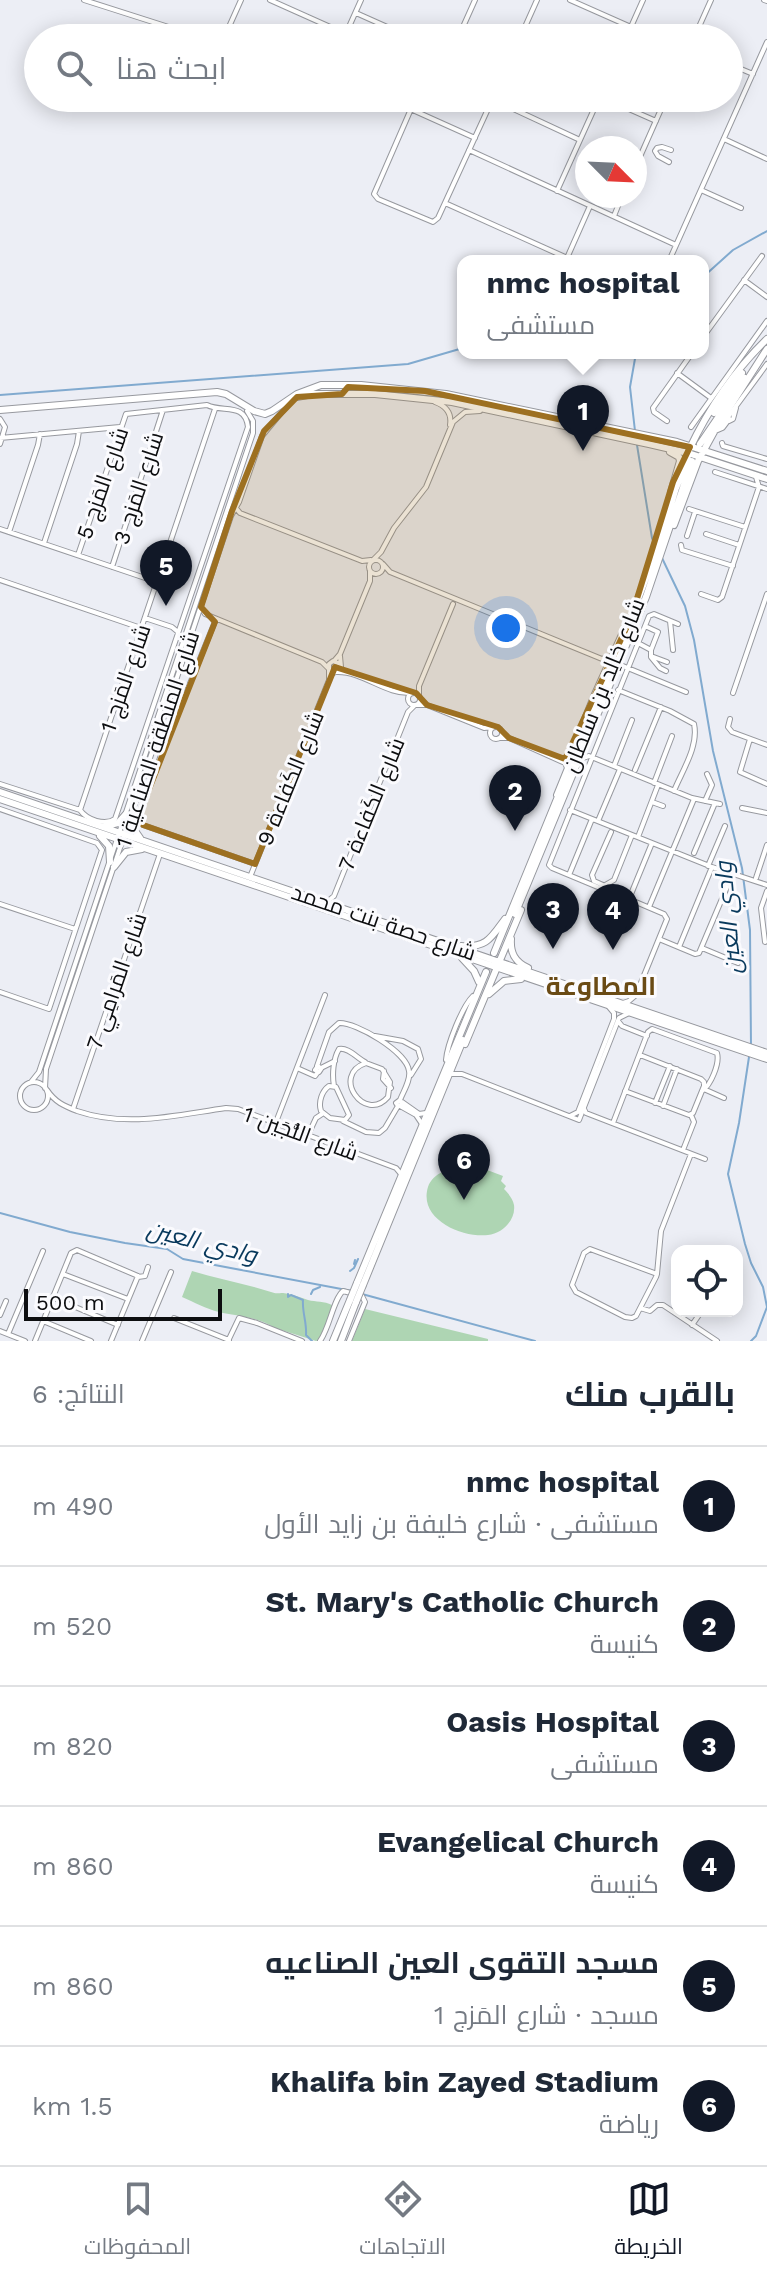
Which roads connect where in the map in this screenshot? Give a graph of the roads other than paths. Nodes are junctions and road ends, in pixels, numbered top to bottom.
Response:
1 (84, 0) edge
2 (241, 0) edge
3 (270, 0) edge
4 (361, 0) edge
5 (475, 0) edge
6 (537, 0) edge
7 (570, 0) edge
8 (587, 0) edge
9 (643, 0) edge
10 (711, 0) edge
11 (95, 2) edge
12 (585, 7) junction
13 (356, 13) junction
14 (161, 24) edge
15 (230, 24) edge
16 (320, 24) edge
17 (351, 24) edge
18 (381, 24) edge
19 (464, 24) edge
20 (526, 24) edge
21 (624, 24) edge
22 (632, 24) edge
23 (700, 24) edge
24 (767, 42) edge
25 (743, 70) edge
26 (753, 74) junction
27 (743, 96) edge
28 (410, 112) edge
29 (418, 112) edge
30 (486, 112) edge
31 (521, 112) edge
32 (594, 112) edge
33 (634, 112) edge
34 (660, 112) edge
35 (736, 112) edge
36 (656, 121) junction
37 (582, 136) edge
38 (475, 138) junction
39 (575, 138) edge
40 (724, 139) junction
41 (647, 141) edge
42 (647, 146) edge
43 (469, 150) junction
44 (656, 150) junction
45 (671, 150) dead end
46 (575, 151) edge
47 (767, 159) edge
48 (669, 162) dead end
49 (701, 190) junction
50 (557, 191) junction
51 (575, 199) edge
52 (445, 203) junction
53 (589, 208) edge
54 (595, 208) edge
55 (617, 208) edge
56 (741, 208) dead end
57 (613, 216) junction
58 (676, 245) junction
59 (560, 255) edge
60 (568, 255) edge
61 (672, 255) edge
62 (762, 256) dead end
63 (744, 280) junction
64 (767, 297) edge
65 (767, 321) edge
66 (709, 329) edge
67 (767, 339) edge
68 (767, 349) edge
69 (688, 359) edge
70 (767, 364) edge
71 (677, 373) junction
72 (369, 386) junction
73 (375, 394) junction
74 (712, 398) junction
75 (428, 399) junction
76 (291, 401) junction
77 (215, 409) junction
78 (163, 410) junction
79 (494, 410) junction
80 (0, 411) edge
81 (247, 411) junction
82 (0, 419) edge
83 (728, 419) joint
84 (667, 421) dead end
85 (120, 427) junction
86 (691, 427) dead end
87 (110, 428) junction
88 (449, 428) junction
89 (715, 430) junction
90 (79, 431) junction
91 (698, 431) junction
92 (40, 434) junction
93 (118, 435) junction
94 (621, 435) junction
95 (1, 439) edge
96 (708, 441) junction
97 (651, 442) junction
98 (677, 442) junction
99 (722, 443) dead end
100 (695, 452) junction
101 (767, 459) edge
102 (715, 472) dead end
103 (237, 473) junction
104 (752, 475) junction
105 (766, 475) edge
106 (759, 486) junction
107 (767, 489) edge
108 (671, 492) junction
109 (682, 500) junction
110 (235, 507) junction
111 (689, 509) dead end
112 (695, 511) junction
113 (240, 513) junction
114 (231, 516) junction
115 (669, 521) junction
116 (745, 527) junction
117 (0, 529) edge
118 (9, 532) junction
119 (706, 534) dead end
120 (687, 536) dead end
121 (43, 544) junction
122 (219, 544) junction
123 (681, 545) dead end
124 (739, 545) junction
125 (381, 552) junction
126 (78, 555) junction
127 (373, 560) junction
128 (362, 561) junction
129 (382, 564) junction
130 (733, 566) junction
131 (112, 567) junction
132 (369, 570) junction
133 (652, 571) junction
134 (390, 572) junction
135 (379, 573) junction
136 (0, 580) edge
137 (370, 581) junction
138 (157, 582) junction
139 (701, 594) dead end
140 (767, 594) edge
141 (196, 601) junction
142 (453, 604) dead end
143 (206, 615) junction
144 (145, 618) junction
145 (197, 618) junction
146 (631, 618) junction
147 (216, 619) junction
148 (670, 621) junction
149 (181, 623) junction
150 (678, 624) dead end
151 (645, 626) junction
152 (172, 627) junction
153 (141, 628) junction
154 (178, 632) junction
155 (638, 643) junction
156 (673, 650) dead end
157 (651, 653) junction
158 (340, 654) junction
159 (610, 657) junction
160 (602, 659) junction
161 (333, 661) junction
162 (322, 662) junction
163 (667, 662) dead end
164 (618, 664) junction
165 (341, 665) junction
166 (627, 667) junction
167 (172, 668) junction
168 (329, 669) junction
169 (604, 669) junction
170 (666, 671) dead end
171 (338, 673) junction
172 (349, 673) junction
173 (329, 680) junction
174 (419, 686) junction
175 (618, 690) junction
176 (686, 692) dead end
177 (412, 693) junction
178 (733, 693) dead end
179 (401, 694) junction
180 (419, 697) junction
181 (408, 702) junction
182 (416, 705) junction
183 (427, 705) junction
184 (595, 706) junction
185 (661, 707) junction
186 (408, 712) junction
187 (730, 719) dead end
188 (632, 720) dead end
189 (494, 727) junction
190 (155, 728) junction
191 (484, 728) junction
192 (502, 731) junction
193 (584, 731) junction
194 (158, 735) junction
195 (491, 735) junction
196 (672, 736) dead end
197 (499, 738) junction
198 (509, 738) junction
199 (750, 739) junction
200 (585, 745) junction
201 (767, 745) edge
202 (552, 756) junction
203 (590, 756) junction
204 (146, 757) junction
205 (136, 758) junction
206 (561, 759) junction
207 (579, 760) junction
208 (143, 765) junction
209 (614, 766) junction
210 (620, 769) junction
211 (635, 770) dead end
212 (707, 774) dead end
213 (0, 784) edge
214 (656, 784) junction
215 (767, 784) edge
216 (674, 791) junction
217 (0, 792) edge
218 (18, 794) junction
219 (0, 799) edge
220 (555, 799) junction
221 (694, 799) junction
222 (705, 801) junction
223 (652, 802) junction
224 (59, 804) junction
225 (663, 806) dead end
226 (742, 808) dead end
227 (0, 809) edge
228 (80, 810) junction
229 (570, 810) junction
230 (767, 813) edge
231 (59, 816) junction
232 (128, 816) junction
233 (595, 820) junction
234 (725, 826) dead end
235 (104, 827) junction
236 (54, 828) junction
237 (94, 831) junction
238 (611, 832) dead end
239 (546, 833) junction
240 (121, 836) junction
241 (635, 836) junction
242 (143, 840) junction
243 (652, 843) junction
244 (767, 845) edge
245 (149, 850) junction
246 (672, 851) junction
247 (694, 853) dead end
248 (160, 854) junction
249 (255, 864) junction
250 (112, 865) junction
251 (710, 867) junction
252 (569, 875) junction
253 (250, 877) junction
254 (756, 880) junction
255 (108, 885) junction
256 (603, 885) junction
257 (767, 885) edge
258 (727, 887) dead end
259 (767, 891) edge
260 (112, 894) dead end
261 (617, 894) dead end
262 (334, 896) junction
263 (629, 899) junction
264 (765, 900) edge
265 (326, 902) junction
266 (0, 904) edge
267 (336, 906) junction
268 (649, 907) junction
269 (505, 919) junction
270 (75, 929) junction
271 (512, 932) junction
272 (659, 939) junction
273 (765, 942) edge
274 (456, 947) junction
275 (679, 947) junction
276 (702, 948) junction
277 (80, 950) junction
278 (68, 953) junction
279 (459, 955) junction
280 (89, 960) dead end
281 (493, 963) junction
282 (738, 963) dead end
283 (78, 964) junction
284 (549, 978) junction
285 (479, 982) junction
286 (539, 982) junction
287 (75, 983) junction
288 (594, 987) dead end
289 (584, 990) junction
290 (79, 991) dead end
291 (0, 992) edge
292 (325, 995) dead end
293 (636, 995) junction
294 (621, 1003) junction
295 (607, 1005) junction
296 (640, 1010) junction
297 (630, 1013) junction
298 (618, 1025) junction
299 (471, 1029) junction
300 (610, 1035) junction
301 (647, 1036) junction
302 (384, 1040) junction
303 (400, 1040) junction
304 (731, 1043) junction
305 (395, 1050) junction
306 (640, 1055) junction
307 (767, 1056) edge
308 (357, 1058) junction
309 (56, 1060) dead end
310 (367, 1063) junction
311 (47, 1065) junction
312 (359, 1065) junction
313 (324, 1066) junction
314 (417, 1066) junction
315 (670, 1066) junction
316 (409, 1067) junction
317 (297, 1068) junction
318 (677, 1069) junction
319 (452, 1074) junction
320 (333, 1077) junction
321 (408, 1080) junction
322 (442, 1080) junction
323 (31, 1082) junction
324 (334, 1086) junction
325 (327, 1087) junction
326 (46, 1089) junction
327 (704, 1090) junction
328 (625, 1091) junction
329 (387, 1098) junction
330 (439, 1098) junction
331 (724, 1098) dead end
332 (399, 1103) junction
333 (655, 1103) junction
334 (62, 1105) junction
335 (663, 1106) junction
336 (43, 1107) junction
337 (73, 1109) junction
338 (412, 1110) junction
339 (428, 1112) junction
340 (323, 1113) junction
341 (580, 1114) junction
342 (349, 1115) junction
343 (691, 1115) junction
344 (343, 1121) junction
345 (276, 1122) junction
346 (613, 1123) junction
347 (353, 1125) junction
348 (422, 1126) junction
349 (308, 1135) junction
350 (682, 1150) junction
351 (691, 1154) junction
352 (705, 1159) dead end
353 (406, 1166) junction
354 (396, 1168) junction
355 (402, 1176) junction
356 (43, 1251) dead end
357 (658, 1259) junction
358 (148, 1267) dead end
359 (651, 1271) junction
360 (171, 1272) dead end
361 (63, 1274) junction
362 (657, 1274) junction
363 (138, 1277) junction
364 (360, 1284) junction
365 (53, 1298) junction
366 (129, 1300) junction
367 (6, 1301) dead end
368 (353, 1301) junction
369 (640, 1308) junction
370 (0, 1315) edge
371 (698, 1317) edge
372 (174, 1318) dead end
373 (43, 1321) junction
374 (118, 1325) junction
375 (692, 1325) junction
376 (0, 1331) edge
377 (9, 1334) junction
378 (6, 1341) edge
379 (25, 1341) edge
380 (35, 1341) edge
381 (91, 1341) edge
382 (111, 1341) edge
383 (142, 1341) edge
384 (228, 1341) edge
385 (302, 1341) edge
386 (320, 1341) edge
387 (333, 1341) edge
388 (341, 1341) edge
389 (349, 1341) edge
390 (717, 1341) edge

1 - 11 street
2 - 15 street
3 - 16 street
4 - 13 street
5 - 19 street
6 - 20 street
7 - 12 street
8 - 12 street
9 - 22 street
10 - 23 street
11 - 14 street
12 - 21 street
13 - 17 street
13 - 18 street
24 - 26 street
25 - 26 street
26 - 27 street
28 - 52 street
29 - 38 street
30 - 38 street
31 - 39 street
32 - 37 street
33 - 36 street
34 - 36 street
35 - 40 street
36 - 41 street
38 - 43 street
40 - 47 street
40 - 49 street
42 - 44 street
43 - 50 street
43 - 52 street
44 - 45 street
44 - 48 street
46 - 50 street
49 - 56 street
49 - 58 street
50 - 51 street
52 - 59 street
53 - 60 street
54 - 57 street
55 - 57 street
57 - 58 street
58 - 61 street
62 - 63 street
63 - 64 street
63 - 66 street
65 - 74 street
67 - 91 main road
67 - 100 main road, شارع خالِد بن سلطان
68 - 89 main road
68 - 100 main road, شارع خالِد بن سلطان
69 - 71 street
70 - 83 street
71 - 74 street
71 - 84 street
72 - 73 main road
72 - 80 main road
72 - 94 main road
73 - 75 main road
73 - 76 main road
74 - 86 street
75 - 79 main road
75 - 88 street
76 - 81 main road
76 - 110 street, شارع المنطقة الصناعية 1
77 - 78 street
77 - 103 street
77 - 138 street, شارع المَزج 1
78 - 85 street, شارع المَزج 5
78 - 131 street, شارع المَزج 3
79 - 88 street
79 - 94 main road
80 - 81 main road
81 - 103 street, شارع المنطقة الصناعية 1
82 - 95 street
83 - 89 main road
85 - 87 street
85 - 93 street, شارع المَزج 5
87 - 90 street
87 - 93 street
88 - 125 street
89 - 96 main road
90 - 92 street
90 - 121 street
91 - 98 main road
91 - 100 main road
92 - 95 street
92 - 118 street
93 - 126 street, شارع المَزج 5
94 - 97 main road
96 - 100 main road
96 - 105 main road
97 - 98 main road
97 - 100 main road
97 - 108 main road
98 - 100 main road
99 - 101 street
100 - 104 main road
100 - 105 main road
100 - 108 main road
100 - 109 main road
100 - 115 main road, شارع خالِد بن سلطان
102 - 106 street
103 - 122 street, شارع المنطقة الصناعية 1
103 - 141 street
104 - 105 main road
104 - 106 street
104 - 109 main road
105 - 106 street
106 - 107 street
106 - 116 street
108 - 115 main road
109 - 115 main road
110 - 113 street
110 - 114 street, شارع المنطقة الصناعية 1
111 - 112 street
112 - 116 street
112 - 120 street
113 - 114 street
113 - 128 street
114 - 122 street, شارع المنطقة الصناعية 1
115 - 133 main road, شارع خالِد بن سلطان
116 - 124 street
117 - 118 street
118 - 121 street
119 - 124 street
121 - 126 street
122 - 141 street, شارع المنطقة الصناعية 1
122 - 141 street, شارع المنطقة الصناعية 1
123 - 130 street
124 - 130 street
125 - 127 street
125 - 129 street
126 - 131 street
127 - 128 street
127 - 129 street
127 - 132 street
128 - 132 street
129 - 134 street
129 - 135 street
130 - 139 street
131 - 138 street
132 - 135 street
132 - 137 street
133 - 146 main road, شارع خالِد بن سلطان
133 - 164 main road, شارع خالِد بن سلطان
134 - 135 street
134 - 160 street
135 - 137 street
136 - 153 street
137 - 158 street
138 - 144 street, شارع المَزج 1
140 - 178 street
141 - 143 street
141 - 145 street, شارع المنطقة الصناعية 1
141 - 149 street
141 - 167 street, شارع المنطقة الصناعية 1
142 - 174 street
143 - 145 street
143 - 147 street
144 - 152 street
144 - 153 street, شارع المَزج 1
145 - 194 street, شارع المنطقة الصناعية 1
146 - 159 street
146 - 184 main road, شارع خالِد بن سلطان
147 - 162 street
147 - 249 street
148 - 150 street
148 - 151 street
148 - 156 street
149 - 152 street
149 - 154 street
151 - 155 street
151 - 157 street
152 - 154 street
153 - 228 street, شارع المَزج 1
154 - 167 street
155 - 157 street
155 - 166 street
157 - 163 street
157 - 170 street
158 - 161 street
158 - 165 street
159 - 160 street
159 - 169 street
160 - 169 street
161 - 162 street
161 - 165 street
161 - 168 street
162 - 168 street
164 - 166 street
164 - 200 main road, شارع خالِد بن سلطان
165 - 171 street
165 - 172 street
166 - 175 street
166 - 176 street
167 - 190 street, شارع المنطقة الصناعية 1
167 - 205 street
168 - 171 street
168 - 173 street, شارع الكَفاءة 9
169 - 184 main road
169 - 206 street
171 - 172 street
171 - 173 street, شارع الكَفاءة 9
172 - 179 street
173 - 249 street, شارع الكَفاءة 9
174 - 177 street
174 - 180 street
175 - 185 street
175 - 203 street
177 - 179 street
177 - 180 street
177 - 181 street
179 - 181 street
180 - 182 street, شارع الكَفاءة 7
180 - 183 street
181 - 182 street
181 - 186 street, شارع الكَفاءة 7
182 - 183 street
182 - 186 street, شارع الكَفاءة 7
183 - 191 street
184 - 193 main road, شارع خالِد بن سلطان
185 - 211 street
185 - 216 street
186 - 262 street, شارع الكَفاءة 7
187 - 199 street
188 - 209 street
189 - 191 street
189 - 192 street
189 - 195 street
190 - 194 street
190 - 204 street, شارع المنطقة الصناعية 1
191 - 195 street
192 - 197 street
192 - 198 street
193 - 206 street
193 - 220 main road, شارع خالِد بن سلطان
194 - 232 street, شارع المنطقة الصناعية 1
195 - 197 street
196 - 214 street
197 - 198 street
198 - 202 street
199 - 201 street
199 - 215 street
200 - 203 street
200 - 207 main road, شارع خالِد بن سلطان
202 - 206 street
202 - 220 street
203 - 207 street
203 - 209 street
203 - 229 street
204 - 205 street
204 - 208 street, شارع المنطقة الصناعية 1
205 - 208 street
205 - 228 street
207 - 239 main road, شارع خالِد بن سلطان
208 - 232 street, شارع المنطقة الصناعية 1
209 - 210 street
210 - 214 street
210 - 233 street
212 - 222 street
213 - 218 street
214 - 216 street
214 - 223 street
216 - 221 street
217 - 218 main road, شارع حصة بنت محمد
218 - 224 street
218 - 231 main road, شارع حصة بنت محمد
219 - 231 main road, شارع حصة بنت محمد
220 - 239 main road, شارع خالِد بن سلطان
221 - 222 street
221 - 246 street
222 - 247 street
223 - 225 street
223 - 241 street
224 - 228 street
224 - 231 main road
226 - 230 street
227 - 236 street
229 - 233 street
229 - 252 street
231 - 235 main road, شارع حصة بنت محمد
231 - 236 main road
231 - 237 main road, شارع حصة بنت محمد
232 - 235 main road
232 - 240 street, شارع المنطقة الصناعية 1
232 - 242 main road
233 - 241 street
233 - 252 street
234 - 251 street
235 - 240 main road, شارع حصة بنت محمد
236 - 270 street
237 - 240 main road, شارع حصة بنت محمد
237 - 250 main road
238 - 256 street
239 - 269 main road
239 - 271 main road
239 - 281 main road, شارع خالِد بن سلطان
240 - 242 main road, شارع حصة بنت محمد
240 - 245 main road, شارع حصة بنت محمد
240 - 250 street, شارع المنطقة الصناعية 1
241 - 243 street
241 - 256 street
242 - 253 main road, شارع حصة بنت محمد
243 - 246 street
243 - 263 street
244 - 254 street
245 - 248 main road, شارع حصة بنت محمد
245 - 250 main road
246 - 251 street
246 - 268 street
248 - 279 main road, شارع حصة بنت محمد
248 - 337 street, شارع المَرامِي 7
249 - 253 street, شارع الكَفاءة 9
250 - 255 street, شارع المنطقة الصناعية 1
250 - 277 street, شارع المنطقة الصناعية 1
251 - 254 street
251 - 275 street
252 - 256 street
253 - 265 main road, شارع حصة بنت محمد
254 - 257 street
255 - 260 street
255 - 283 street, شارع المنطقة الصناعية 1
258 - 276 street
259 - 264 street
261 - 263 street
262 - 265 street, شارع الكَفاءة 7
262 - 267 street, شارع الكَفاءة 7
263 - 268 street
264 - 273 street
265 - 267 main road, شارع حصة بنت محمد
266 - 270 street
267 - 274 main road, شارع حصة بنت محمد
268 - 272 street
269 - 274 main road
269 - 281 main road
270 - 278 street
271 - 281 main road
271 - 284 main road
272 - 275 street
272 - 293 street
274 - 281 main road, شارع حصة بنت محمد
275 - 276 street
276 - 282 street
277 - 278 street
277 - 283 street, شارع المنطقة الصناعية 1
278 - 283 street
278 - 291 street
279 - 281 main road, شارع حصة بنت محمد
279 - 285 main road
280 - 283 street
281 - 284 main road, شارع حصة بنت محمد
281 - 285 main road
281 - 286 main road, شارع حصة بنت محمد
281 - 299 main road
281 - 322 main road, شارع خالِد بن سلطان
281 - 330 main road, شارع خالِد بن سلطان
283 - 287 street, شارع المنطقة الصناعية 1
283 - 323 street, شارع المنطقة الصناعية 1
284 - 289 main road, شارع حصة بنت محمد
285 - 322 main road
286 - 295 main road, شارع حصة بنت محمد
286 - 299 main road
287 - 290 street
287 - 311 street, شارع المنطقة الصناعية 1
288 - 289 main road
289 - 294 main road, شارع حصة بنت محمد
292 - 317 street
293 - 294 street
293 - 296 street
294 - 296 main road, شارع حصة بنت محمد
295 - 297 main road, شارع حصة بنت محمد
295 - 300 street
296 - 304 main road, شارع حصة بنت محمد
297 - 298 street
297 - 304 main road, شارع حصة بنت محمد
298 - 300 street
298 - 301 street
299 - 319 main road
300 - 341 street
301 - 306 street
301 - 327 street
302 - 303 street
302 - 305 street
302 - 313 street
303 - 305 street
303 - 314 street
304 - 307 main road, شارع حصة بنت محمد
305 - 316 street
306 - 315 street
306 - 328 street
308 - 310 street
308 - 312 street
308 - 313 street
309 - 311 street
310 - 312 street
310 - 329 street
311 - 326 street, شارع المنطقة الصناعية 1
312 - 329 street
313 - 317 street
313 - 320 street
314 - 316 street
314 - 321 street
315 - 318 street
315 - 333 street
316 - 321 street
317 - 345 street
318 - 327 street
318 - 335 street
319 - 330 main road
319 - 341 street
320 - 324 street
320 - 325 street
321 - 332 street
322 - 339 main road, شارع خالِد بن سلطان
323 - 326 street
323 - 336 street
324 - 325 street
324 - 342 street
325 - 340 street
326 - 334 street, شارع اللُّجَين 1
326 - 336 street
327 - 331 street
327 - 343 street
328 - 333 street
328 - 346 street
329 - 332 street
330 - 364 main road, شارع خالِد بن سلطان
332 - 338 street
332 - 347 street
333 - 335 street
334 - 336 street, شارع اللُّجَين 1
334 - 337 street, شارع اللُّجَين 1
335 - 343 street
337 - 345 street, شارع اللُّجَين 1
338 - 339 street
338 - 348 street
339 - 348 main road, شارع خالِد بن سلطان
340 - 344 street
340 - 349 street
341 - 346 street
342 - 344 street
342 - 347 street
343 - 350 street
344 - 347 street
345 - 349 street, شارع اللُّجَين 1
346 - 350 street
348 - 353 main road, شارع خالِد بن سلطان
349 - 354 street, شارع اللُّجَين 1
350 - 351 street
351 - 352 street
351 - 357 street
353 - 354 street
353 - 355 main road, شارع خالِد بن سلطان
354 - 355 street
355 - 364 main road, شارع خالِد بن سلطان
356 - 377 street
357 - 359 street
357 - 362 street
358 - 363 street
359 - 362 street
359 - 369 street
360 - 383 street
361 - 363 street
361 - 365 street
361 - 366 street
362 - 369 street
363 - 366 street
364 - 368 main road, شارع خالِد بن سلطان, bridge
365 - 373 street
365 - 374 street
366 - 374 street
367 - 370 street
368 - 387 main road, شارع خالِد بن سلطان
368 - 388 main road, شارع خالِد بن سلطان
369 - 375 street
371 - 375 street
372 - 384 street
373 - 380 street
373 - 381 street
374 - 382 street
375 - 390 street
376 - 377 street
377 - 378 street
377 - 379 street
384 - 385 street
386 - 389 street

